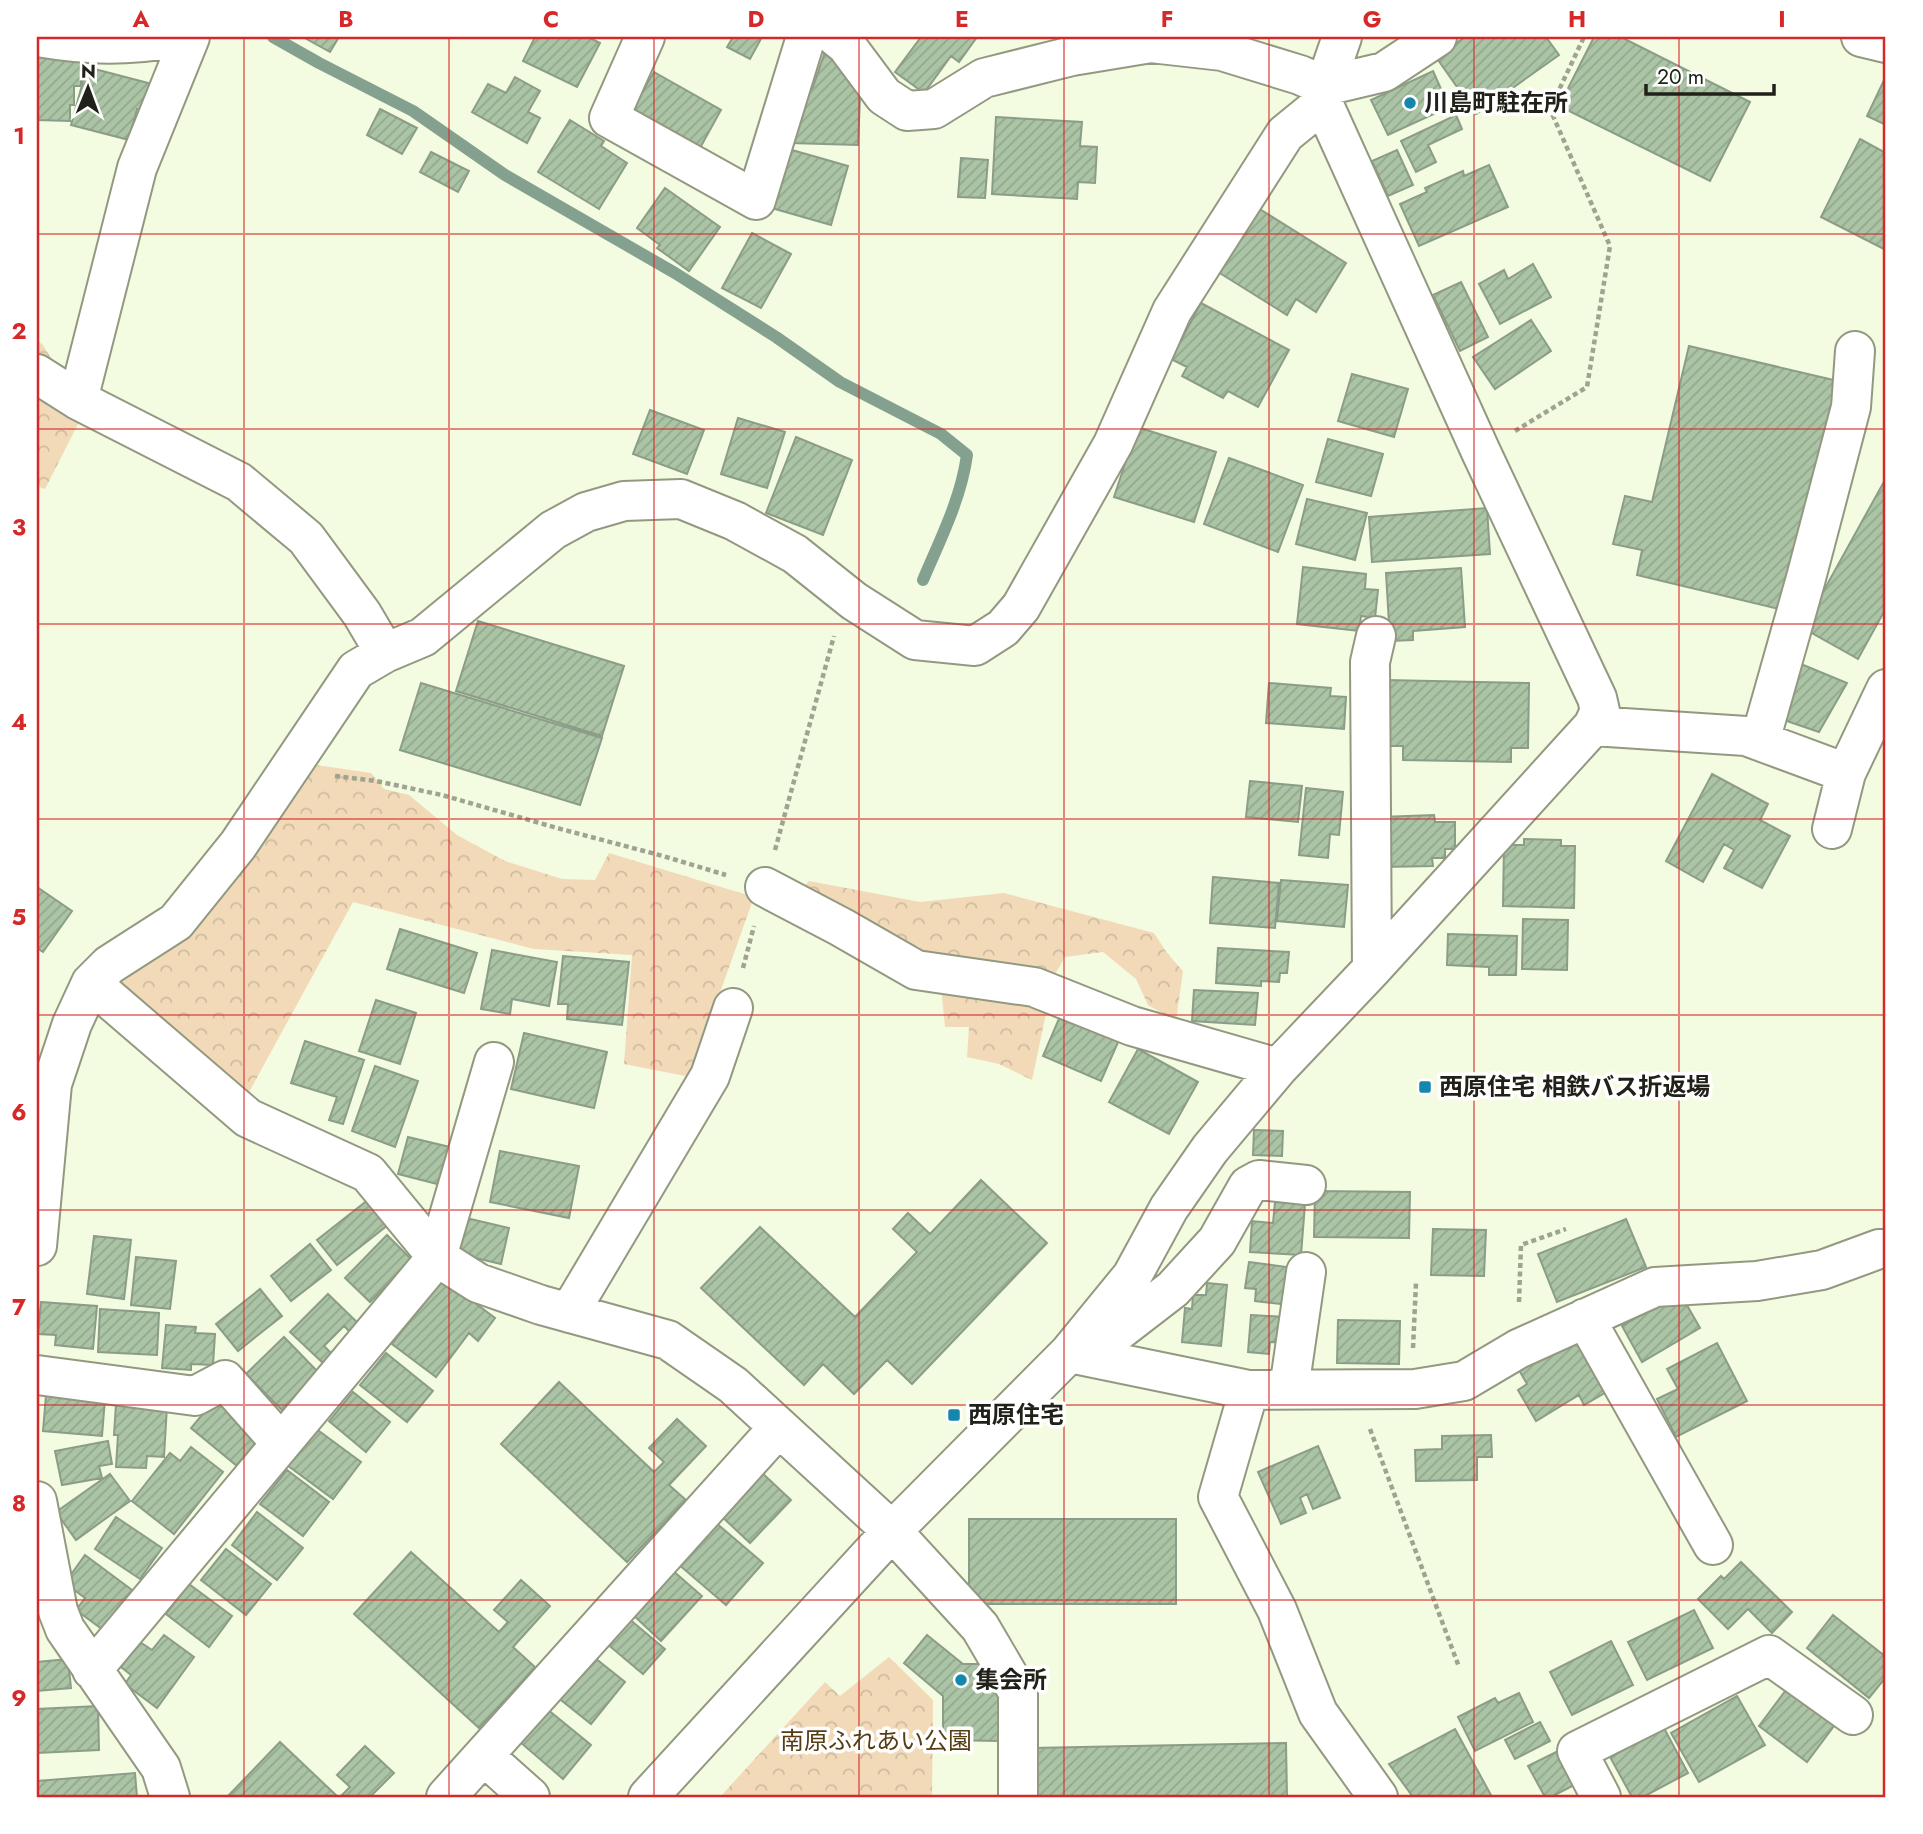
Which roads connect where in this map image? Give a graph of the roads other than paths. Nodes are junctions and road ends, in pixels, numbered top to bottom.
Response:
1 (38, 37) edge
2 (180, 37) edge
3 (190, 37) edge
4 (645, 37) edge
5 (806, 37) edge
6 (836, 37) edge
7 (1342, 37) edge
8 (1437, 37) edge
9 (1861, 37) edge
10 (1886, 43) edge
11 (1324, 95) junction
12 (1855, 351) dead end
13 (37, 374) edge
14 (78, 400) junction
15 (1376, 636) dead end
16 (385, 653) junction
17 (1886, 689) edge
18 (1593, 726) junction
19 (1760, 741) junction
20 (1846, 773) junction
21 (1832, 829) dead end
22 (765, 887) road end
23 (1372, 969) junction
24 (91, 984) junction
25 (733, 1008) dead end
26 (494, 1062) dead end
27 (1278, 1069) junction
28 (1306, 1185) dead end
29 (37, 1245) edge
30 (1886, 1249) edge
31 (437, 1257) junction
32 (1306, 1272) dead end
33 (569, 1313) junction
34 (1586, 1318) junction
35 (1078, 1355) junction
36 (37, 1375) edge
37 (1289, 1389) junction
38 (1249, 1390) junction
39 (779, 1427) junction
40 (281, 1443) junction
41 (37, 1501) edge
42 (892, 1531) junction
43 (1713, 1545) dead end
44 (51, 1632) edge
45 (92, 1670) junction
46 (1853, 1714) dead end
47 (484, 1756) junction
48 (170, 1797) edge
49 (446, 1797) edge
50 (530, 1797) edge
51 (648, 1797) edge
52 (1018, 1797) edge
53 (1378, 1797) edge
54 (1601, 1797) edge

1 - 2 street
3 - 14 street
4 - 5 street
6 - 11 street
7 - 11 street
8 - 11 street
9 - 10 street
11 - 16 street
11 - 18 street
12 - 19 street
13 - 14 street
14 - 16 street
15 - 23 street
16 - 24 street
17 - 20 street
18 - 19 street
18 - 23 street
19 - 20 street
20 - 21 street
22 - 27 street
23 - 27 street
24 - 29 street
24 - 31 street
25 - 33 street
26 - 31 street
27 - 35 street
28 - 35 street
30 - 34 street
31 - 33 street
31 - 40 street
32 - 37 street
33 - 39 street
34 - 37 street
34 - 43 street
35 - 38 street
35 - 42 street
36 - 40 street
37 - 38 street
38 - 53 street
39 - 42 street
39 - 47 street
40 - 45 street
41 - 44 street
42 - 51 street
42 - 52 street
44 - 45 street
45 - 48 street
46 - 54 street
47 - 49 street
47 - 50 street

